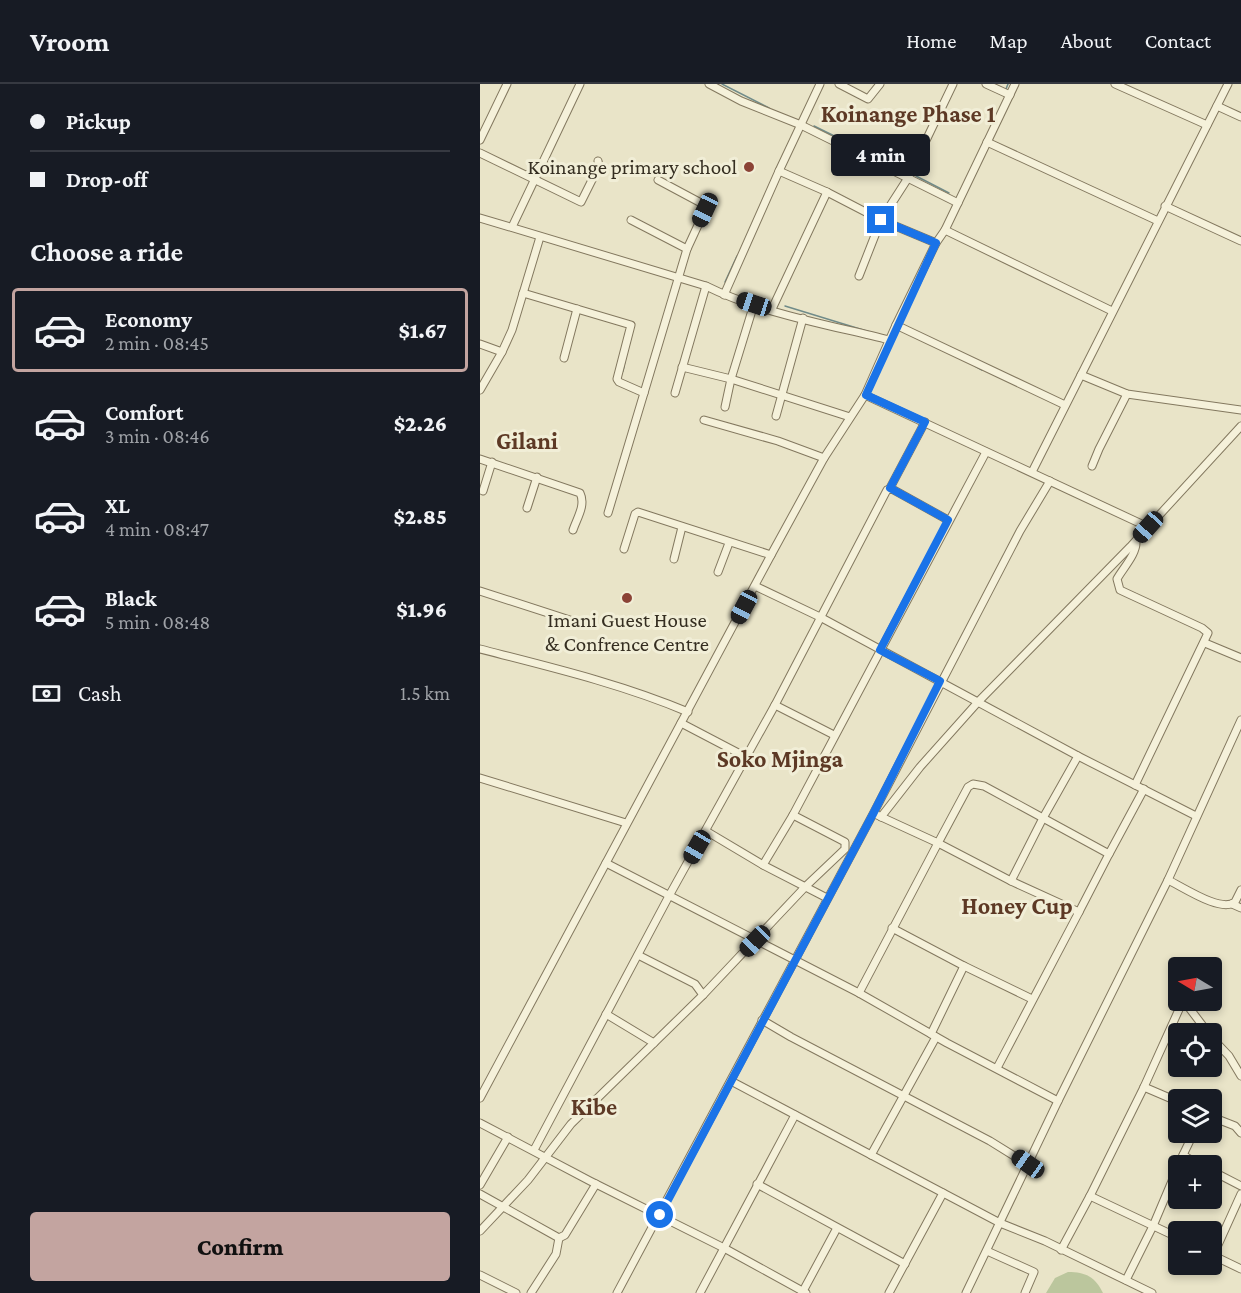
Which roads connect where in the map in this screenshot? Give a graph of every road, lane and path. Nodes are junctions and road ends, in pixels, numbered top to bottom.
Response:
1 (507, 84) edge
2 (580, 84) edge
3 (709, 84) edge
4 (820, 84) edge
5 (839, 84) edge
6 (880, 84) edge
7 (954, 84) edge
8 (986, 84) edge
9 (1015, 84) edge
10 (1114, 84) edge
11 (1228, 84) edge
12 (1010, 95) junction
13 (1217, 106) junction
14 (1241, 117) edge
15 (801, 125) junction
16 (1206, 125) junction
17 (480, 140) edge
18 (987, 142) junction
19 (480, 153) edge
20 (598, 160) dead end
21 (778, 171) junction
22 (908, 178) junction
23 (535, 179) junction
24 (658, 180) dead end
25 (828, 192) junction
26 (958, 203) junction
27 (1165, 206) junction
28 (480, 218) edge
29 (631, 220) dead end
30 (881, 220) junction
31 (1158, 221) junction
32 (512, 227) junction
33 (945, 230) junction
34 (540, 237) junction
35 (1241, 241) edge
36 (936, 243) junction
37 (687, 249) junction
38 (859, 276) dead end
39 (678, 278) junction
40 (706, 286) junction
41 (523, 293) junction
42 (724, 295) junction
43 (754, 304) junction
44 (577, 309) junction
45 (772, 309) junction
46 (1112, 311) junction
47 (803, 318) junction
48 (896, 325) junction
49 (890, 340) junction
50 (480, 344) edge
51 (502, 352) junction
52 (564, 358) dead end
53 (682, 367) junction
54 (1081, 375) junction
55 (731, 379) junction
56 (480, 390) edge
57 (644, 393) junction
58 (675, 393) dead end
59 (782, 394) junction
60 (1127, 394) junction
61 (866, 395) junction
62 (1241, 399) edge
63 (1065, 405) junction
64 (725, 407) dead end
65 (1239, 409) edge
66 (776, 416) dead end
67 (850, 417) junction
68 (704, 420) dead end
69 (925, 422) junction
70 (1241, 426) edge
71 (986, 452) junction
72 (825, 458) junction
73 (480, 459) edge
74 (492, 462) junction
75 (1092, 466) dead end
76 (1032, 472) junction
77 (537, 477) junction
78 (1050, 481) junction
79 (890, 488) junction
80 (483, 491) dead end
81 (527, 508) dead end
82 (608, 513) dead end
83 (948, 520) junction
84 (682, 527) junction
85 (1148, 527) junction
86 (573, 530) dead end
87 (1136, 541) junction
88 (729, 543) junction
89 (624, 549) dead end
90 (771, 555) junction
91 (674, 559) dead end
92 (718, 572) dead end
93 (755, 586) junction
94 (480, 591) edge
95 (820, 617) junction
96 (579, 623) dead end
97 (1205, 643) junction
98 (480, 649) edge
99 (880, 650) junction
100 (1241, 658) edge
101 (940, 681) junction
102 (978, 702) junction
103 (775, 705) junction
104 (688, 712) junction
105 (1241, 720) edge
106 (681, 723) junction
107 (834, 735) junction
108 (1078, 756) junction
109 (746, 757) junction
110 (480, 778) edge
111 (1135, 785) junction
112 (1144, 789) junction
113 (873, 814) junction
114 (793, 815) junction
115 (1196, 816) junction
116 (881, 817) junction
117 (1043, 818) junction
118 (626, 823) junction
119 (706, 831) junction
120 (938, 843) junction
121 (1109, 854) junction
122 (606, 863) junction
123 (763, 865) junction
124 (1168, 879) junction
125 (1011, 881) junction
126 (806, 886) junction
127 (1241, 890) edge
128 (669, 896) junction
129 (827, 898) junction
130 (1233, 904) junction
131 (1241, 908) edge
132 (1078, 912) junction
133 (892, 928) junction
134 (755, 941) junction
135 (638, 955) junction
136 (794, 961) junction
137 (964, 966) junction
138 (859, 993) junction
139 (704, 995) junction
140 (1032, 999) junction
141 (606, 1014) junction
142 (762, 1020) junction
143 (1173, 1023) edge
144 (1201, 1023) edge
145 (1168, 1034) edge
146 (934, 1036) junction
147 (654, 1043) junction
148 (1222, 1049) edge
149 (997, 1068) junction
150 (1241, 1076) edge
151 (731, 1080) junction
152 (1144, 1087) junction
153 (904, 1095) junction
154 (1168, 1097) edge
155 (480, 1098) edge
156 (1058, 1101) junction
157 (795, 1115) junction
158 (1222, 1121) edge
159 (480, 1123) edge
160 (1241, 1133) edge
161 (508, 1137) junction
162 (1189, 1143) edge
163 (534, 1150) junction
164 (871, 1155) junction
165 (1183, 1155) edge
166 (545, 1156) junction
167 (1028, 1164) junction
168 (1222, 1176) edge
169 (596, 1184) junction
170 (757, 1184) junction
171 (480, 1185) edge
172 (1241, 1186) edge
173 (1168, 1190) edge
174 (943, 1193) junction
175 (480, 1194) edge
176 (1241, 1194) edge
177 (1090, 1196) junction
178 (504, 1206) junction
179 (660, 1215) junction
180 (1000, 1223) junction
181 (1153, 1226) junction
182 (837, 1228) junction
183 (480, 1230) edge
184 (1168, 1234) edge
185 (1222, 1236) edge
186 (559, 1238) junction
187 (724, 1248) junction
188 (1061, 1250) junction
189 (987, 1251) junction
190 (1222, 1260) edge
191 (905, 1264) junction
192 (1241, 1269) edge
193 (480, 1275) edge
194 (1126, 1280) junction
195 (803, 1292) edge
196 (516, 1293) edge
197 (531, 1293) edge
198 (617, 1293) edge
199 (700, 1293) edge
200 (890, 1293) edge
201 (966, 1293) edge
202 (1025, 1293) edge
203 (1152, 1293) edge

1 - 17 street
2 - 23 street
3 - 15 street
4 - 15 street
5 - 6 street
7 - 22 street
8 - 12 street
9 - 12 street
10 - 16 street
11 - 13 street
12 - 18 street
13 - 14 street
13 - 16 street
15 - 21 street
15 - 22 street
16 - 27 street
18 - 26 street
18 - 31 street
19 - 23 street
20 - 23 street
21 - 25 street
21 - 42 street
22 - 26 street
22 - 30 street
23 - 32 street
24 - 37 street
25 - 30 street
25 - 45 street
26 - 33 street
27 - 31 street
27 - 35 street
28 - 32 street
29 - 37 street
30 - 36 street
30 - 38 street
31 - 46 street
32 - 34 street
33 - 36 street
33 - 46 street
34 - 39 street
34 - 41 street
36 - 48 street
37 - 39 street
39 - 40 street
39 - 57 street
40 - 42 street
40 - 53 street
41 - 44 street
41 - 51 street
42 - 43 street
43 - 45 street
43 - 55 street
44 - 52 street
44 - 57 street
45 - 47 street
46 - 54 street
47 - 49 street
47 - 59 street
48 - 49 street
48 - 63 street
49 - 61 street
50 - 51 street
51 - 56 street
53 - 55 street
53 - 58 street
54 - 60 street
54 - 63 street
55 - 59 street
55 - 64 street
57 - 82 street
59 - 66 street
59 - 67 street
60 - 65 street
60 - 75 street
61 - 67 street
61 - 69 street
62 - 65 street
63 - 76 street
67 - 72 street
68 - 72 street
69 - 71 street
69 - 79 street
70 - 85 street
71 - 76 street
71 - 83 street
72 - 90 street
73 - 74 street
74 - 77 street
74 - 80 street
76 - 78 street
77 - 81 street
77 - 86 street
78 - 85 street
78 - 101 street
79 - 83 street
79 - 95 street
83 - 99 street
84 - 88 street
84 - 89 street
84 - 91 street
85 - 87 street
87 - 97 street
87 - 102 street
88 - 90 street
88 - 92 street
90 - 93 street
93 - 95 street
93 - 104 street
94 - 96 street
95 - 99 street
95 - 103 street
97 - 100 street
97 - 111 street
98 - 104 street
99 - 101 street
99 - 107 street
101 - 102 street
101 - 113 street
102 - 108 street
102 - 116 street
103 - 107 street
103 - 109 street
104 - 106 street
105 - 115 street
106 - 109 street
106 - 118 street
107 - 114 street
108 - 111 street
108 - 117 street
109 - 119 street
110 - 118 street
111 - 112 street
112 - 115 street
112 - 121 street
113 - 116 street
113 - 129 street
114 - 123 street
114 - 126 street
115 - 124 street
116 - 120 street
117 - 120 street
117 - 121 street
117 - 125 street
118 - 122 street
119 - 123 street
119 - 128 street
120 - 125 street
120 - 133 street
121 - 132 street
122 - 128 street
122 - 155 street
123 - 126 street
124 - 130 street
124 - 156 street
125 - 132 street
126 - 129 street
126 - 134 street
127 - 130 street
128 - 134 street
128 - 135 street
129 - 136 street
130 - 131 street
132 - 140 street
133 - 137 street
133 - 138 street
134 - 136 street
134 - 139 street
135 - 139 street
135 - 141 street
136 - 138 street
136 - 142 street
137 - 140 street
137 - 146 street
138 - 146 street
139 - 147 street
140 - 149 street
141 - 147 street
141 - 163 street
142 - 151 street
142 - 153 street
143 - 144 street
145 - 152 street
146 - 149 street
146 - 153 street
147 - 166 street
148 - 150 street
149 - 156 street
151 - 157 street
151 - 179 street
152 - 154 street
152 - 177 street
153 - 164 street
153 - 167 street
156 - 167 street
157 - 164 street
157 - 170 street
158 - 160 street
159 - 161 street
161 - 163 street
161 - 171 street
162 - 165 street
163 - 166 street
164 - 174 street
166 - 169 street
166 - 178 street
167 - 180 street
168 - 172 street
169 - 179 street
169 - 186 street
170 - 182 street
170 - 187 street
173 - 181 street
174 - 180 street
174 - 191 street
175 - 178 street
176 - 185 street
177 - 181 street
177 - 188 street
178 - 183 street
178 - 186 street
179 - 187 street
179 - 198 street
180 - 188 street
180 - 189 street
181 - 184 street
181 - 194 street
182 - 191 street
182 - 195 street
186 - 197 street
187 - 195 street
187 - 199 street
188 - 194 street
189 - 201 street
189 - 202 street
190 - 192 street
191 - 200 street
193 - 196 street
194 - 203 street

